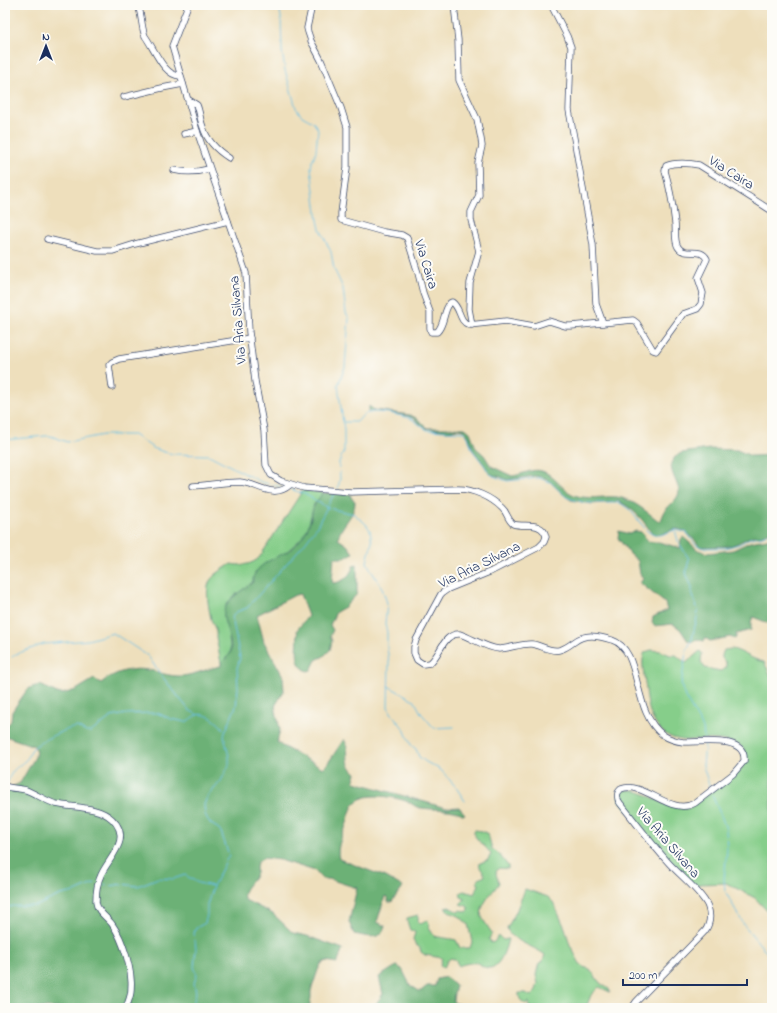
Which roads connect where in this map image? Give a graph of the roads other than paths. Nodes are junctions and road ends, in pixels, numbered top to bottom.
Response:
1 (138, 5) edge
2 (188, 5) edge
3 (312, 5) edge
4 (454, 5) edge
5 (551, 5) edge
6 (181, 76) junction
7 (184, 84) junction
8 (124, 97) dead end
9 (189, 100) junction
10 (197, 131) junction
11 (184, 134) dead end
12 (229, 158) dead end
13 (209, 169) junction
14 (174, 170) dead end
15 (772, 211) edge
16 (228, 221) junction
17 (47, 239) dead end
18 (603, 322) junction
19 (472, 325) junction
20 (250, 338) junction
21 (112, 387) dead end
22 (290, 485) junction
23 (193, 486) dead end
24 (5, 786) edge
25 (126, 1008) edge
26 (632, 1008) edge

1 - 6 street
2 - 6 street, Via Aria Silvana
3 - 19 street, Via Caira
4 - 19 street
5 - 18 street
6 - 7 street, Via Aria Silvana
7 - 8 street
7 - 9 street, Via Aria Silvana
9 - 10 street, Via Aria Silvana
9 - 12 street, Via Aria Silvana
10 - 11 street
10 - 13 street, Via Aria Silvana
13 - 14 street
13 - 16 street, Via Aria Silvana
15 - 18 street, Via Caira
16 - 17 street
16 - 20 street, Via Aria Silvana
18 - 19 street, Via Caira
20 - 21 street
20 - 22 street, Via Aria Silvana
22 - 23 street, Via Aria Silvana
22 - 26 street, Via Aria Silvana
24 - 25 street

